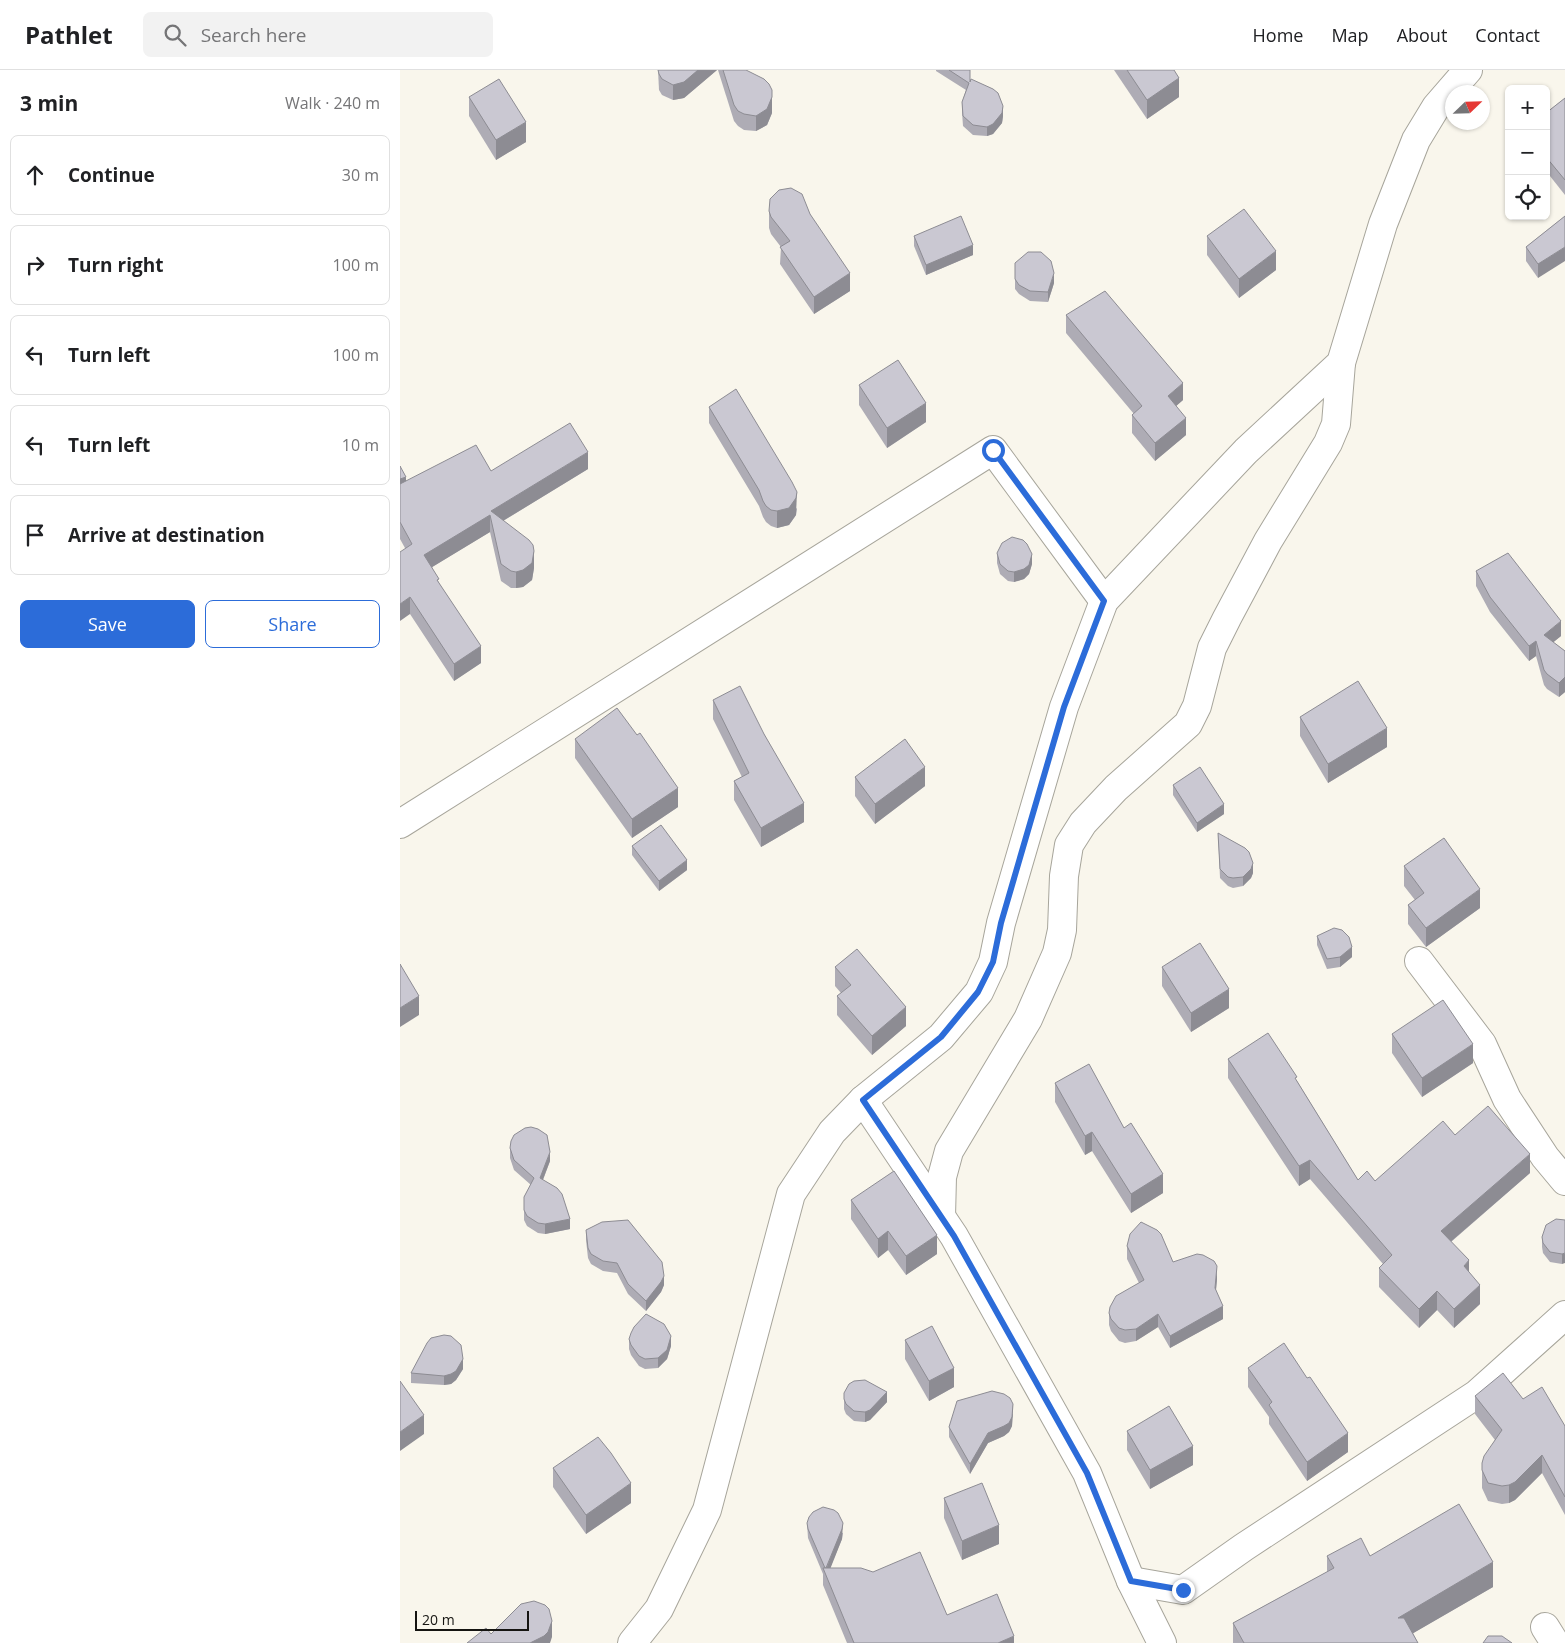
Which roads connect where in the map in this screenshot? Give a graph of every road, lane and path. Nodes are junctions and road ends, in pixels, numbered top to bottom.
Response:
1 (1469, 71) edge
2 (1341, 363) junction
3 (1104, 601) junction
4 (400, 824) edge
5 (1419, 961) dead end
6 (863, 1100) junction
7 (1565, 1181) edge
8 (941, 1217) junction
9 (1565, 1315) edge
10 (1131, 1581) junction
11 (632, 1643) edge
12 (1162, 1643) edge

1 - 2 street
2 - 3 street
2 - 8 street
3 - 4 street
3 - 6 street
5 - 7 street
6 - 8 street
6 - 11 street
8 - 10 street
9 - 10 street
10 - 12 street

